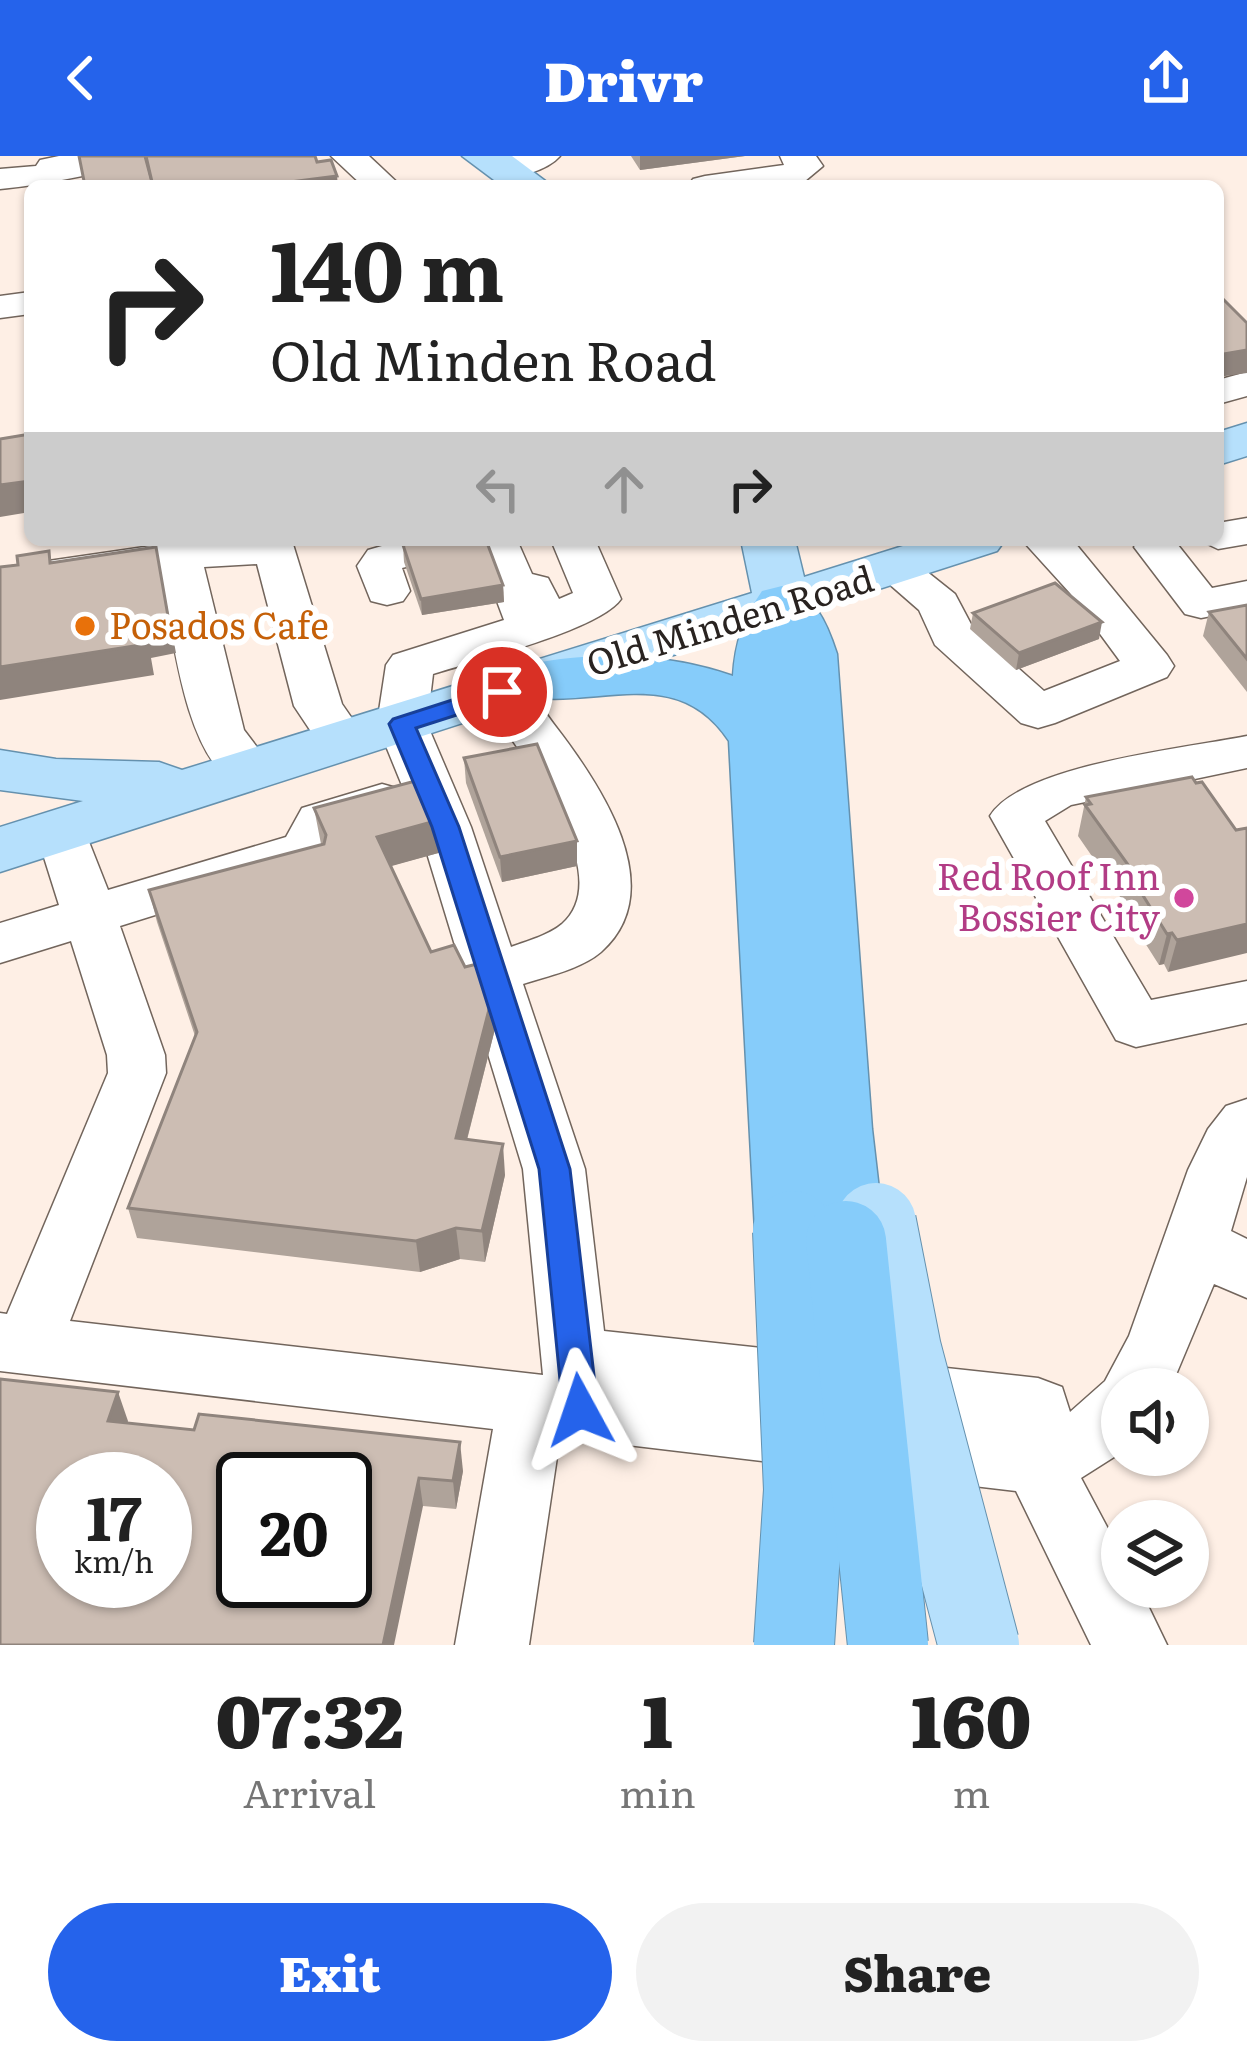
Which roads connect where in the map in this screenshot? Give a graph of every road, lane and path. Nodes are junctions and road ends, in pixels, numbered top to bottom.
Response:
1 (144, 156) edge
2 (348, 156) edge
3 (797, 156) edge
4 (50, 180) edge
5 (378, 180) edge
6 (748, 180) edge
7 (468, 546) edge
8 (502, 546) edge
9 (576, 546) edge
10 (769, 546) edge
11 (961, 546) edge
12 (1052, 546) edge
13 (1168, 546) edge
14 (179, 555) junction
15 (895, 569) junction
16 (0, 582) edge
17 (1247, 595) edge
18 (782, 603) junction
19 (542, 651) junction
20 (410, 665) junction
21 (402, 724) junction
22 (759, 741) junction
23 (344, 743) junction
24 (1247, 752) edge
25 (0, 770) edge
26 (250, 773) junction
27 (430, 787) junction
28 (320, 820) junction
29 (62, 832) junction
30 (0, 850) edge
31 (89, 916) junction
32 (0, 944) edge
33 (491, 974) junction
34 (1247, 1002) edge
35 (1247, 1123) edge
36 (835, 1129) joint
37 (838, 1230) junction
38 (1222, 1257) edge
39 (13, 1344) edge
40 (1146, 1368) edge
41 (563, 1390) junction
42 (1101, 1426) edge
43 (1047, 1442) junction
44 (492, 1645) edge
45 (794, 1645) edge
46 (888, 1645) edge
47 (979, 1645) edge
48 (1130, 1645) edge

1 - 4 street
2 - 5 street
3 - 6 street
7 - 20 street
8 - 19 street
9 - 19 street
10 - 18 main road
11 - 15 main road, Old Minden Road
12 - 15 street
13 - 17 street
14 - 16 street
14 - 23 street
14 - 26 street
15 - 18 main road, Old Minden Road
18 - 19 main road, Old Minden Road
18 - 22 highway
18 - 36 highway
19 - 20 street
19 - 21 main road, Old Minden Road
19 - 22 highway
19 - 33 street
20 - 21 street
21 - 23 main road, Old Minden Road
21 - 27 street
22 - 37 highway
23 - 26 main road, Old Minden Road
24 - 34 street
25 - 26 main road
26 - 28 street
26 - 29 main road, Old Minden Road
27 - 28 street
27 - 33 street
28 - 31 street
29 - 30 main road, Old Minden Road
29 - 31 street
31 - 32 street
31 - 39 street
33 - 41 street
35 - 38 street
36 - 37 main road
37 - 45 highway, bridge
37 - 46 highway, bridge
37 - 47 main road, bridge
38 - 40 street
39 - 41 street
41 - 43 street
41 - 44 street
42 - 43 street
43 - 48 street

